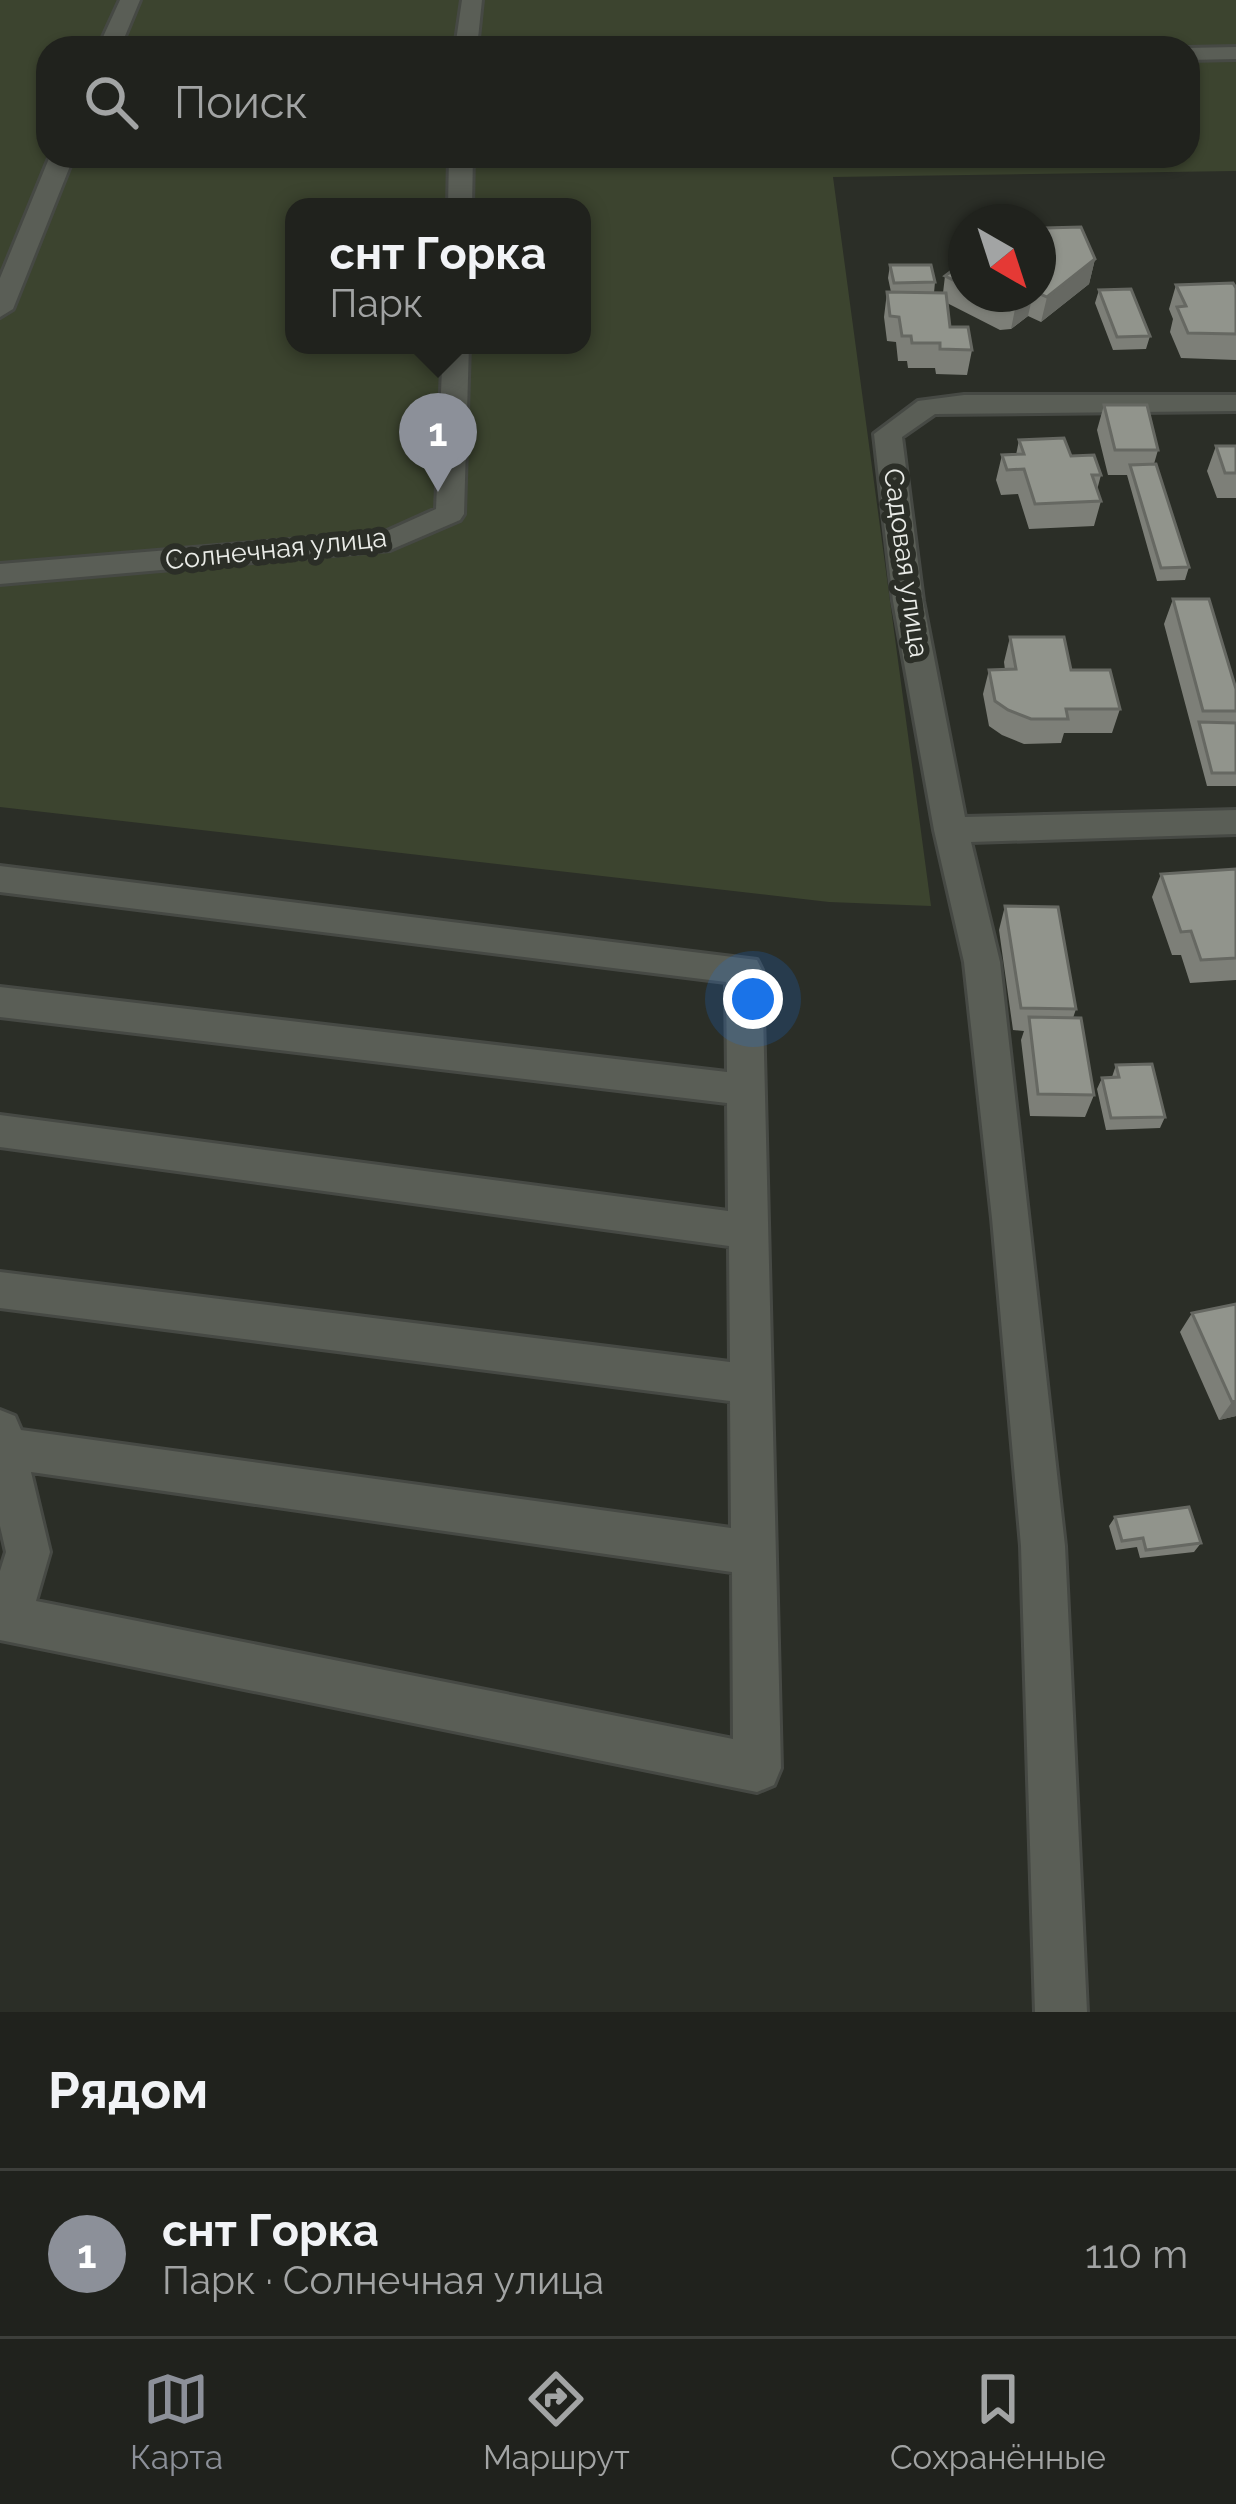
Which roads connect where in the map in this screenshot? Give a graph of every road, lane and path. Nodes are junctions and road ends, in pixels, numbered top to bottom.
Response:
1 (130, 0) edge
2 (472, 0) edge
3 (114, 36) edge
4 (468, 36) edge
5 (1236, 53) edge
6 (1200, 54) edge
7 (57, 168) edge
8 (461, 168) edge
9 (460, 198) edge
10 (0, 309) edge
11 (456, 354) edge
12 (1236, 403) edge
13 (0, 574) edge
14 (1236, 822) edge
15 (951, 830) junction
16 (0, 879) edge
17 (0, 1002) edge
18 (746, 1090) junction
19 (0, 1131) edge
20 (748, 1231) junction
21 (0, 1290) edge
22 (751, 1384) junction
23 (2, 1438) edge
24 (754, 1553) junction
25 (4, 1618) edge
26 (1061, 2012) edge

1 - 3 street
2 - 4 street
5 - 6 street
7 - 10 street
8 - 9 street
11 - 13 street, Солнечная улица
12 - 15 street, Садовая улица
14 - 15 street
15 - 26 street
16 - 18 street
17 - 18 street
18 - 20 street
19 - 20 street
20 - 22 street
21 - 22 street
22 - 24 street
23 - 24 street
23 - 25 street
24 - 25 street

